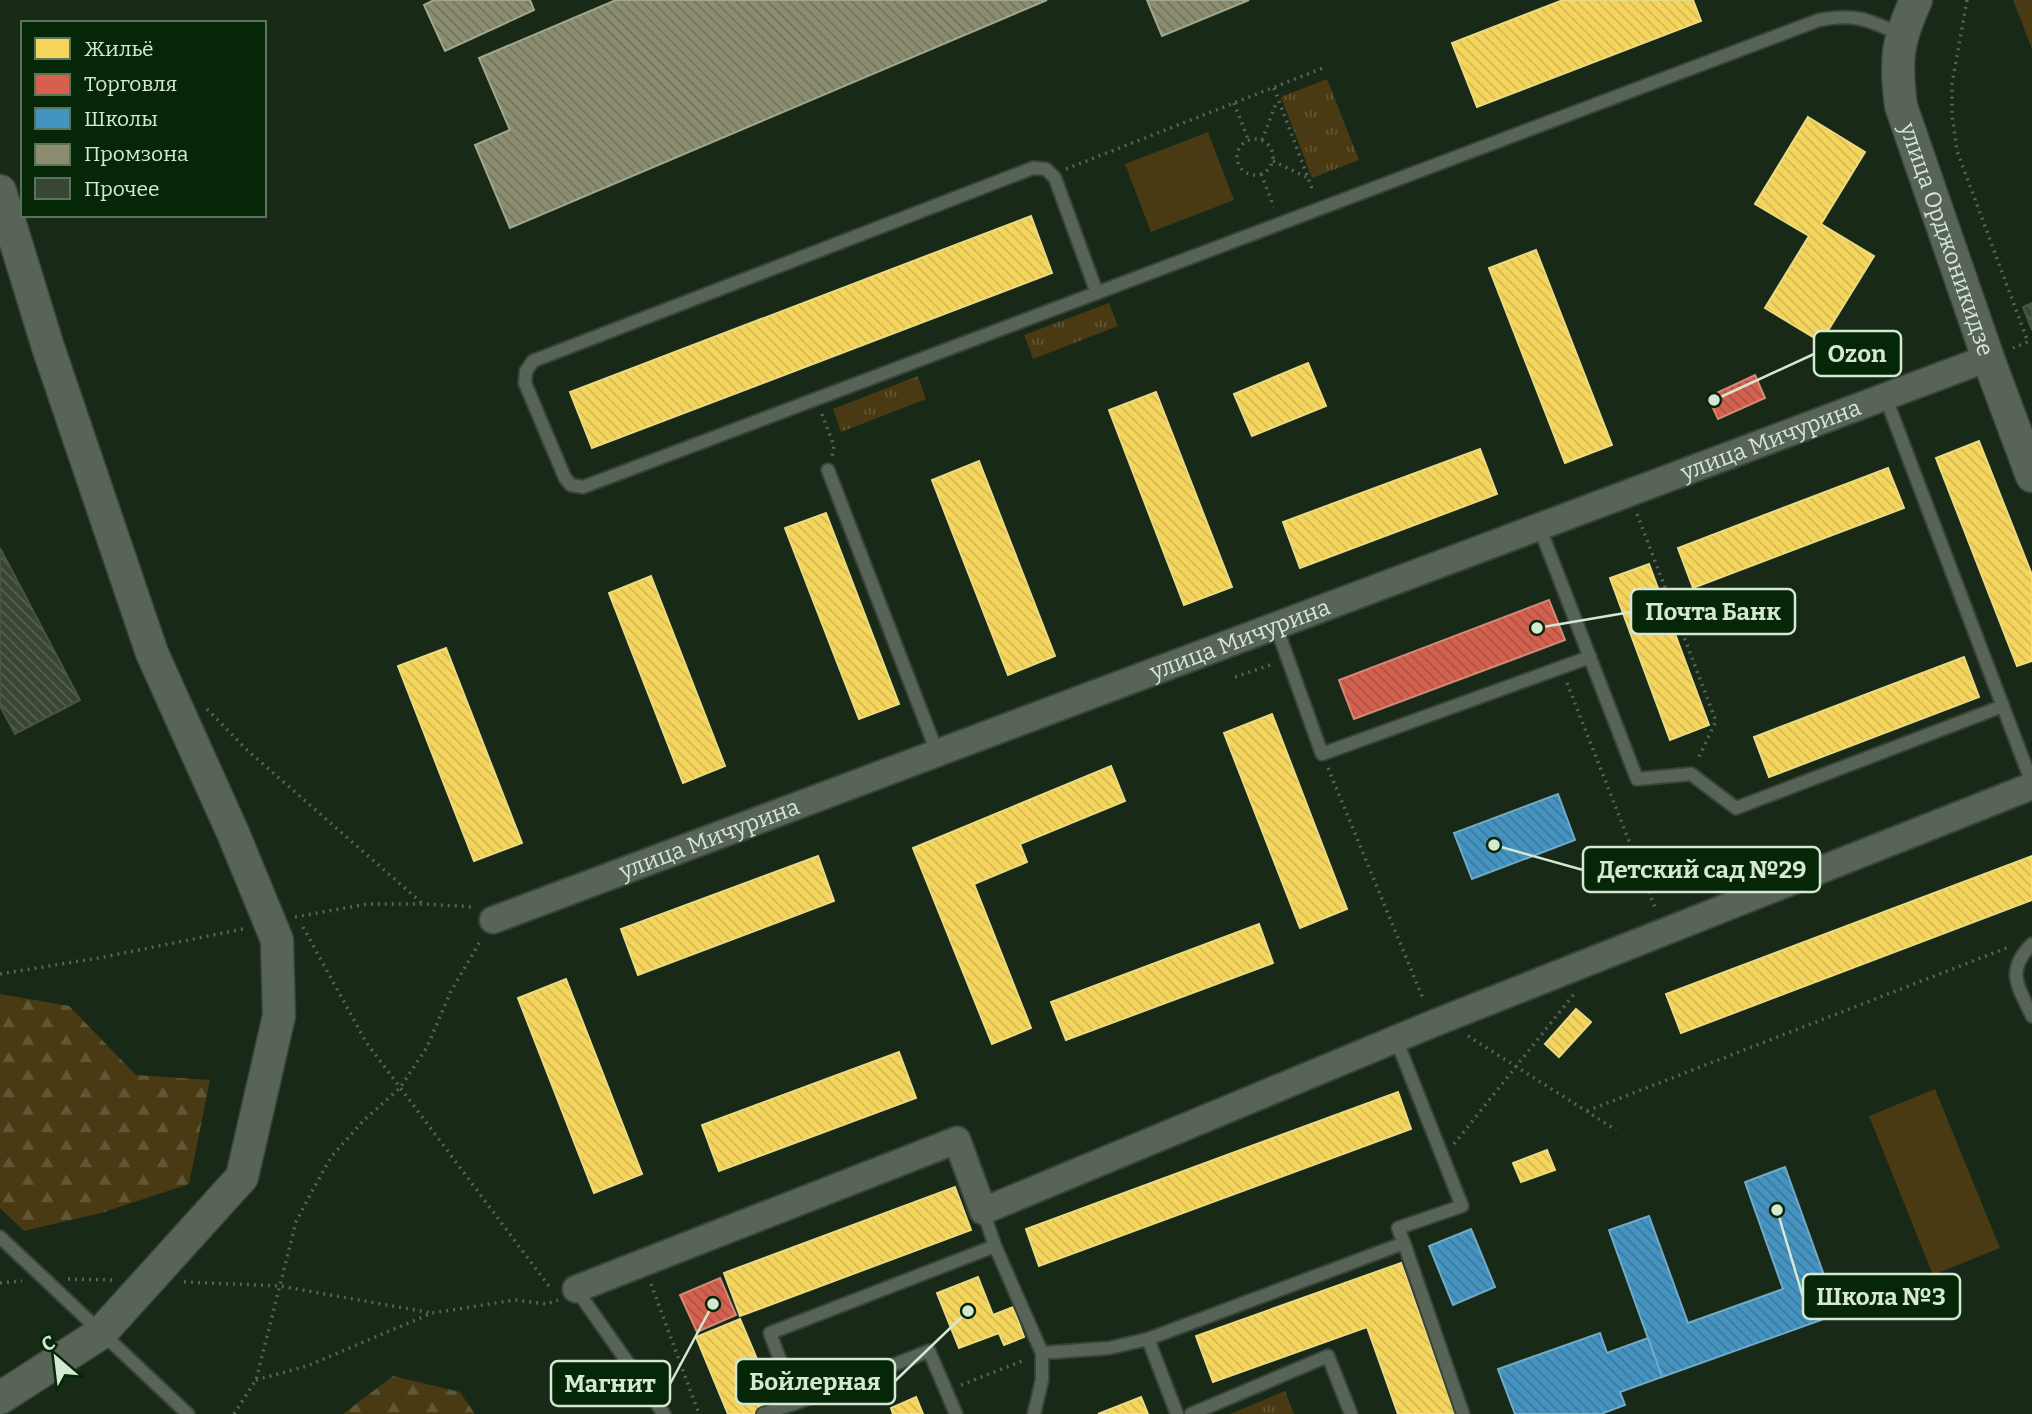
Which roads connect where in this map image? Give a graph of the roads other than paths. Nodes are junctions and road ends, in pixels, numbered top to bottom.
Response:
1 (1916, 0) edge
2 (1902, 35) junction
3 (0, 191) edge
4 (1097, 293) junction
5 (1988, 358) junction
6 (1885, 396) junction
7 (828, 470) dead end
8 (2032, 476) edge
9 (1539, 526) junction
10 (1276, 626) junction
11 (1590, 657) junction
12 (2003, 706) junction
13 (937, 752) junction
14 (2032, 784) edge
15 (493, 920) road end
16 (2026, 943) edge
17 (2032, 1016) edge
18 (1396, 1039) junction
19 (983, 1211) junction
20 (0, 1237) edge
21 (1404, 1243) junction
22 (995, 1246) junction
23 (567, 1294) joint
24 (101, 1332) junction
25 (1148, 1339) junction
26 (1042, 1353) junction
27 (0, 1398) edge
28 (796, 1403) junction
29 (188, 1414) edge
30 (664, 1414) edge
31 (763, 1414) edge
32 (956, 1414) edge
33 (1034, 1414) edge
34 (1177, 1414) edge
35 (1191, 1414) edge
36 (1351, 1414) edge
37 (1463, 1414) edge

1 - 2 street, улица Орджоникидзе
2 - 4 lane
2 - 5 street, улица Орджоникидзе
3 - 24 street
4 - 4 lane
5 - 6 street, улица Мичурина
5 - 8 street, улица Орджоникидзе
6 - 9 street, улица Мичурина
6 - 12 lane
7 - 13 lane
9 - 10 street, улица Мичурина
9 - 11 lane
10 - 11 lane
10 - 13 street, улица Мичурина
11 - 12 lane
12 - 14 lane
13 - 15 street, улица Мичурина
14 - 18 street
16 - 17 lane
18 - 19 street
18 - 21 lane
19 - 22 lane
19 - 23 street
20 - 24 lane
21 - 25 lane
21 - 37 lane
22 - 26 lane
22 - 28 lane
23 - 30 lane
24 - 27 street
24 - 29 lane
25 - 26 lane
25 - 34 lane
26 - 33 lane
28 - 31 lane
28 - 32 lane
35 - 36 lane

